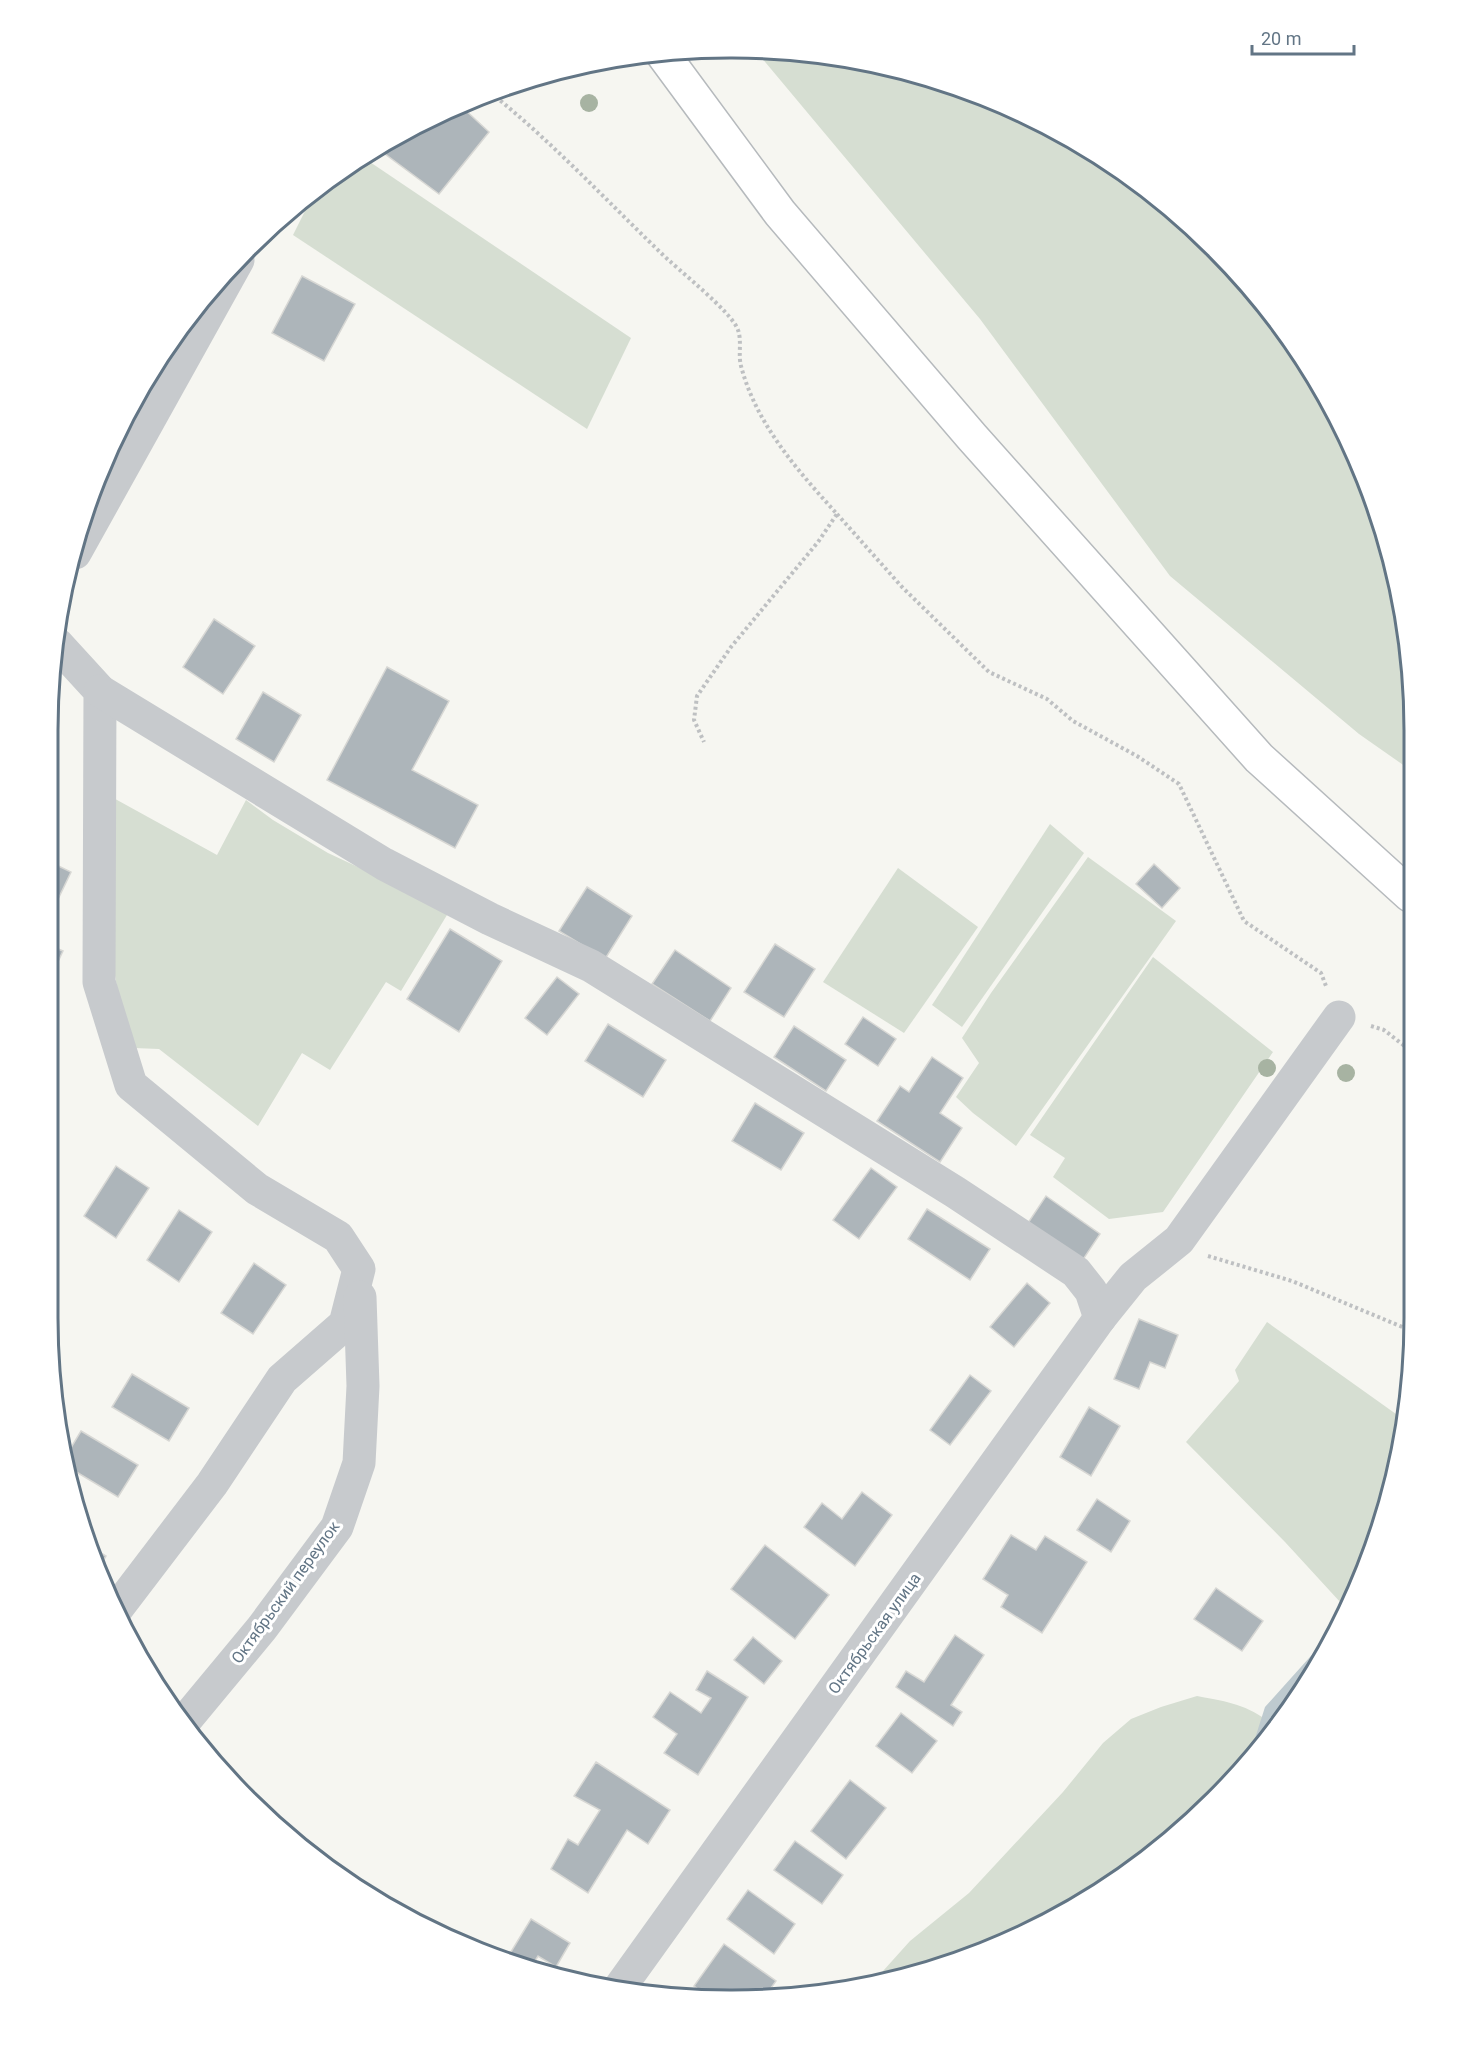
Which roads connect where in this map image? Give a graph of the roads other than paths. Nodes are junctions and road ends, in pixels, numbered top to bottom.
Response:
1 (668, 62) edge
2 (217, 298) edge
3 (91, 524) edge
4 (63, 651) edge
5 (100, 691) junction
6 (1404, 890) edge
7 (1339, 1017) road end
8 (358, 1269) junction
9 (1100, 1318) junction
10 (122, 1602) edge
11 (189, 1716) edge
12 (624, 1982) edge

1 - 6 highway
2 - 3 street
4 - 5 street
5 - 8 street
5 - 9 street
7 - 9 street, Октябрьская улица
8 - 10 street
8 - 11 street, Октябрьский переулок
9 - 12 street, Октябрьская улица

